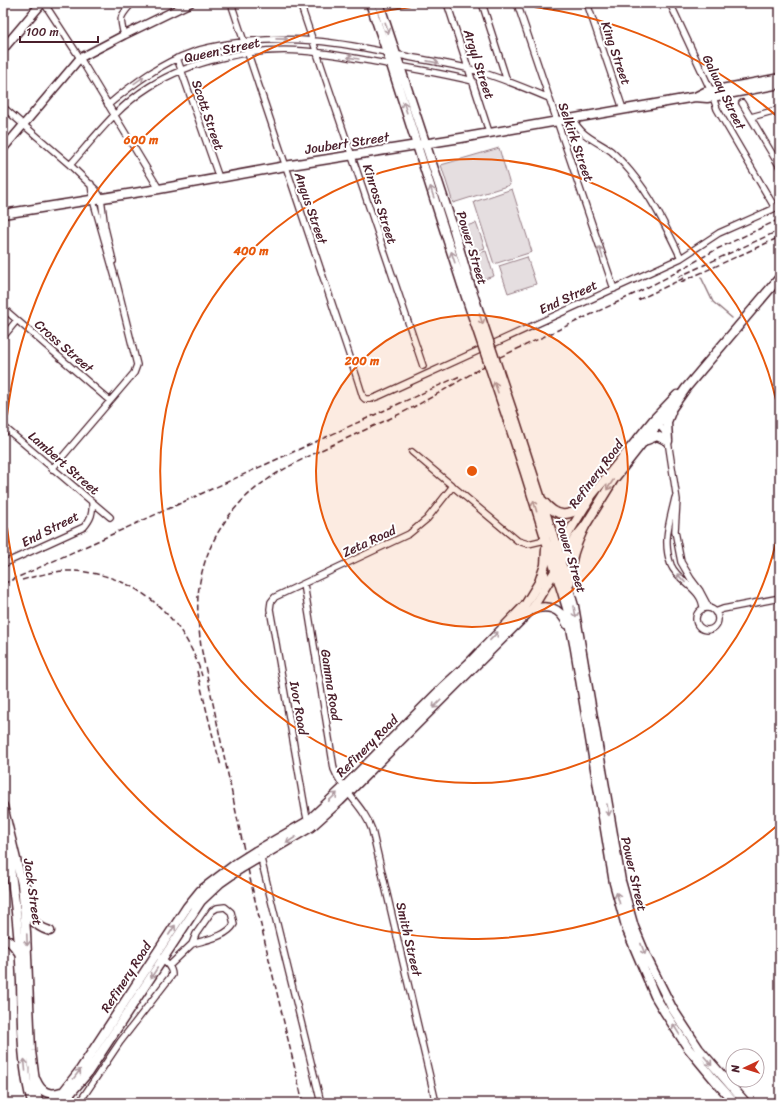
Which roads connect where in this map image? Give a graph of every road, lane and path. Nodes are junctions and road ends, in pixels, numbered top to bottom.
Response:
1 (43, 3) edge
2 (132, 3) edge
3 (190, 3) edge
4 (231, 3) edge
5 (300, 3) edge
6 (370, 3) edge
7 (379, 3) edge
8 (447, 3) edge
9 (482, 3) edge
10 (517, 3) edge
11 (587, 3) edge
12 (670, 3) edge
13 (124, 35) junction
14 (313, 40) junction
15 (244, 42) junction
16 (3, 49) edge
17 (318, 53) junction
18 (391, 53) junction
19 (248, 54) junction
20 (80, 58) junction
21 (177, 58) junction
22 (395, 66) junction
23 (468, 68) junction
24 (181, 70) junction
25 (780, 78) edge
26 (473, 81) junction
27 (507, 81) junction
28 (780, 84) edge
29 (712, 94) junction
30 (549, 98) junction
31 (742, 103) dead end
32 (108, 104) junction
33 (3, 107) edge
34 (623, 109) junction
35 (780, 109) edge
36 (114, 114) junction
37 (751, 117) junction
38 (572, 118) junction
39 (557, 120) junction
40 (24, 125) junction
41 (489, 132) junction
42 (421, 144) junction
43 (3, 149) edge
44 (352, 154) junction
45 (70, 165) junction
46 (285, 166) junction
47 (780, 167) edge
48 (218, 178) junction
49 (159, 189) junction
50 (97, 199) junction
51 (777, 207) edge
52 (3, 214) edge
53 (681, 258) junction
54 (780, 277) edge
55 (614, 288) junction
56 (3, 308) edge
57 (17, 320) junction
58 (3, 337) edge
59 (423, 366) dead end
60 (686, 388) junction
61 (363, 397) joint
62 (110, 401) junction
63 (672, 408) junction
64 (656, 421) junction
65 (512, 423) junction
66 (3, 426) edge
67 (668, 441) junction
68 (643, 442) junction
69 (412, 452) dead end
70 (52, 469) junction
71 (453, 486) junction
72 (676, 493) junction
73 (540, 497) junction
74 (92, 503) junction
75 (586, 505) junction
76 (110, 517) dead end
77 (585, 526) junction
78 (571, 537) junction
79 (676, 540) junction
80 (667, 541) junction
81 (546, 542) junction
82 (557, 552) junction
83 (556, 561) junction
84 (3, 564) edge
85 (555, 570) junction
86 (540, 579) junction
87 (304, 584) junction
88 (570, 590) junction
89 (279, 595) joint
90 (780, 598) edge
91 (709, 608) junction
92 (532, 609) junction
93 (703, 609) junction
94 (715, 612) junction
95 (576, 649) junction
96 (444, 691) junction
97 (346, 790) junction
98 (602, 792) junction
99 (3, 806) edge
100 (309, 824) junction
101 (3, 834) edge
102 (258, 854) junction
103 (18, 866) junction
104 (203, 894) junction
105 (631, 928) junction
106 (50, 931) dead end
107 (3, 938) edge
108 (192, 944) junction
109 (154, 955) junction
110 (20, 956) junction
111 (166, 963) junction
112 (33, 1072) junction
113 (29, 1094) junction
114 (64, 1099) edge
115 (28, 1103) edge
116 (32, 1103) edge
117 (38, 1103) edge
118 (51, 1103) edge
119 (79, 1103) edge
120 (321, 1103) edge
121 (436, 1103) edge
122 (735, 1103) edge
123 (746, 1103) edge

1 - 16 main road
1 - 20 street
2 - 13 street
3 - 13 street
4 - 15 street, Angus Street
5 - 14 street, Kinross Street
6 - 18 main road, Power Street
7 -> 18 main road, Power Street
8 - 23 street, Argyl Street
9 - 27 street
10 - 30 street, Selkirk Street
11 - 34 street, King Street
12 - 29 street, Galway Street
13 - 20 street
15 -> 14 street, Queen Street
14 - 17 street, Kinross Street
14 - 18 street, Queen Street
15 - 19 street, Angus Street
15 - 21 street, Queen Street
17 - 19 street, Queen Street
22 -> 17 street, Queen Street
17 - 44 street, Kinross Street
18 - 22 main road, Power Street
18 -> 23 street, Queen Street
19 - 24 street, Queen Street
19 - 46 street, Angus Street
20 - 32 street
20 - 40 street
21 - 24 street, Scott Street
32 -> 21 street, Queen Street
22 - 26 street, Queen Street
22 - 42 main road, Power Street
23 - 26 street, Argyl Street
23 - 27 street, Queen Street
24 - 36 street, Queen Street
24 - 48 street, Scott Street
25 - 29 main road, Joubert Street
26 - 41 street, Argyl Street
27 - 30 street, Queen Street
28 - 29 main road, Joubert Street
29 - 34 main road, Joubert Street
29 - 51 street, Galway Street
30 - 39 street, Selkirk Street
31 - 37 street
32 - 36 street
33 - 40 street
34 - 38 main road, Joubert Street
35 - 37 street
36 - 45 street, Queen Street
36 - 49 street
37 - 47 street
38 - 39 main road, Joubert Street
38 - 53 street
39 - 41 main road, Joubert Street
55 -> 39 street, Selkirk Street
40 - 43 street
40 - 45 street
41 - 42 main road, Joubert Street
42 - 44 main road, Joubert Street
42 - 65 main road, Power Street, bridge
44 - 46 main road, Joubert Street
44 - 59 street, Kinross Street
45 - 50 street
46 - 48 main road, Joubert Street
46 - 61 street, Angus Street
48 - 49 main road, Joubert Street
49 - 50 main road, Joubert Street
50 - 52 main road, Joubert Street
50 - 62 street
51 - 53 street, End Street
53 - 55 street, End Street
54 - 60 main road, Refinery Road
55 - 61 street, End Street
56 - 57 street, Cross Street
57 - 58 street
57 - 62 street, Cross Street
60 - 63 main road, Refinery Road
60 - 64 main road, Refinery Road
62 - 70 street
63 - 64 main road, Refinery Road
63 - 67 main road
64 - 67 street
64 - 68 main road, Refinery Road
64 - 75 main road, Refinery Road
65 - 73 main road, Power Street
81 -> 65 main road, Power Street
66 - 70 street, Lambert Street
67 - 68 main road
67 - 72 street
68 -> 77 main road, Refinery Road
69 - 71 street
70 - 74 street, Lambert Street
71 - 81 street
71 - 87 street, Zeta Road
72 - 79 street
72 - 80 street
73 - 75 main road
73 - 82 main road, Power Street
74 - 76 street, Lambert Street
74 - 84 street, End Street
75 - 78 main road, Refinery Road
77 - 78 main road, Refinery Road
77 - 88 main road
78 - 82 main road, Refinery Road
78 - 83 main road, Refinery Road
79 - 80 street
79 - 91 street
93 -> 80 street
81 - 83 main road, Power Street
81 - 86 main road
82 - 83 main road, Power Street
83 - 85 main road, Power Street
83 - 86 main road, Refinery Road
83 - 88 main road, Power Street
85 - 92 main road, Refinery Road
85 - 95 main road, Power Street
96 -> 86 main road, Refinery Road
87 - 89 street, Zeta Road
87 - 97 street, Gamma Road
88 -> 98 main road, Power Street
89 - 100 street, Ivor Road
90 - 94 street
91 - 93 street
91 - 94 street
92 - 95 main road
92 - 96 main road, Refinery Road
93 - 94 street
95 - 98 main road, Power Street
96 - 97 main road, Refinery Road
97 - 100 main road, Refinery Road
97 - 121 street, Smith Street
98 - 105 main road, Power Street
99 - 103 main road, Jack Street
100 - 102 main road, Refinery Road
101 - 110 main road, Jack Street
102 - 104 main road, Refinery Road, bridge
102 - 120 street
103 - 106 main road
103 -> 112 main road, Jack Street
109 -> 104 main road, Refinery Road
104 - 111 main road, Refinery Road
122 -> 105 main road, Power Street
105 -> 123 main road, Power Street
107 - 110 main road
108 - 108 street
108 - 111 street
109 - 111 street
114 -> 109 main road, Refinery Road
113 -> 110 main road, Jack Street
111 -> 114 main road, Refinery Road
111 - 119 street
112 - 114 main road
112 - 117 main road, Jack Street
113 - 115 main road
113 - 116 main road, Jack Street
114 - 118 main road, Refinery Road

